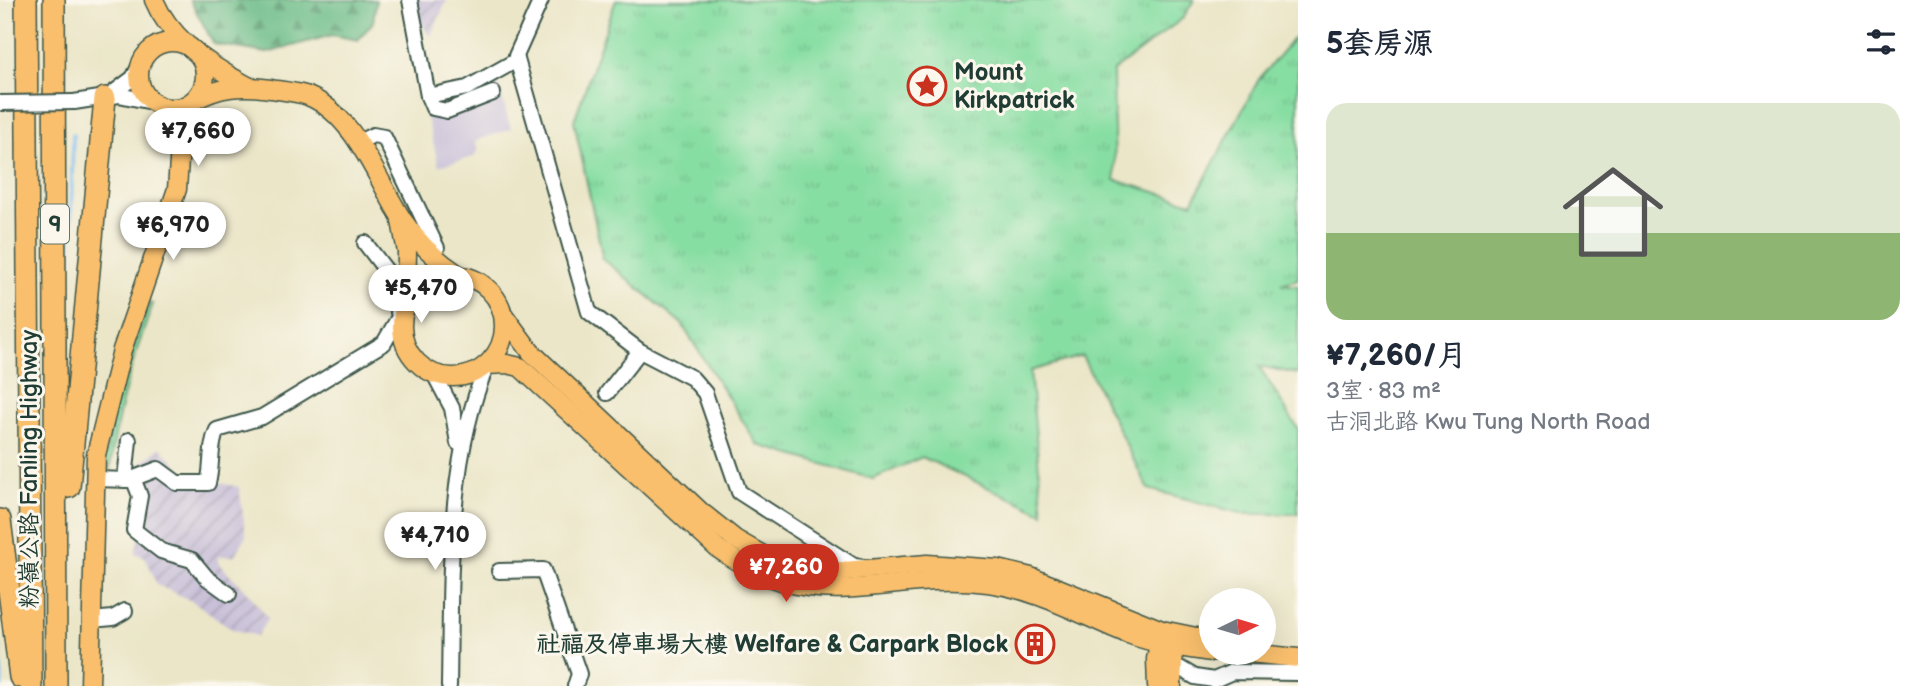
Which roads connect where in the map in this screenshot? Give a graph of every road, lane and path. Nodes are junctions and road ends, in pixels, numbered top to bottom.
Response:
1 (26, 0) edge
2 (54, 0) edge
3 (410, 0) edge
4 (541, 0) edge
5 (155, 4) edge
6 (187, 45) junction
7 (145, 56) junction
8 (517, 61) junction
9 (248, 86) junction
10 (428, 96) junction
11 (104, 98) junction
12 (489, 98) dead end
13 (191, 102) junction
14 (1, 103) edge
15 (157, 105) junction
16 (357, 143) junction
17 (181, 144) junction
18 (401, 217) junction
19 (365, 243) dead end
20 (437, 248) dead end
21 (459, 275) junction
22 (406, 305) junction
23 (503, 314) junction
24 (640, 351) junction
25 (487, 365) junction
26 (433, 374) junction
27 (607, 393) dead end
28 (129, 440) dead end
29 (460, 459) junction
30 (95, 479) junction
31 (129, 479) junction
32 (0, 520) edge
33 (499, 571) dead end
34 (229, 594) dead end
35 (125, 611) dead end
36 (91, 620) junction
37 (1165, 636) junction
38 (1199, 639) edge
39 (1199, 648) edge
40 (1276, 656) edge
41 (1298, 658) edge
42 (1298, 673) edge
43 (21, 686) edge
44 (31, 686) edge
45 (57, 686) edge
46 (90, 686) edge
47 (449, 686) edge
48 (575, 686) edge
49 (1157, 686) edge
50 (1172, 686) edge

1 - 44 highway, 粉嶺公路 Fanling Highway / 9
2 - 45 highway, 粉嶺公路 Fanling Highway / 9
3 - 10 street
4 - 8 street
5 - 6 main road
5 - 7 main road
6 - 7 main road
6 - 9 main road
6 - 13 main road
7 - 11 street
7 - 15 main road
8 - 10 street
8 - 24 street
9 - 13 main road
9 - 16 main road
10 - 12 street
11 - 14 street, bridge
11 - 15 street
11 - 45 highway
13 - 15 main road
13 - 17 main road
15 - 17 main road
16 - 18 main road
16 - 20 street
17 - 30 main road
18 - 21 main road
18 - 22 main road
19 - 31 street
21 - 22 main road
21 - 23 main road
22 - 26 main road
23 - 25 main road
23 - 37 main road
24 - 27 street
24 - 42 street
25 - 26 main road
25 - 29 street
25 - 37 main road
26 - 29 street
28 - 31 street
29 - 47 street
30 - 31 street
30 - 36 main road
31 - 34 street
32 - 43 highway
33 - 48 street
35 - 36 street
36 - 46 main road
37 - 38 main road
37 - 39 main road
37 - 49 main road
37 - 50 main road
40 - 41 main road

